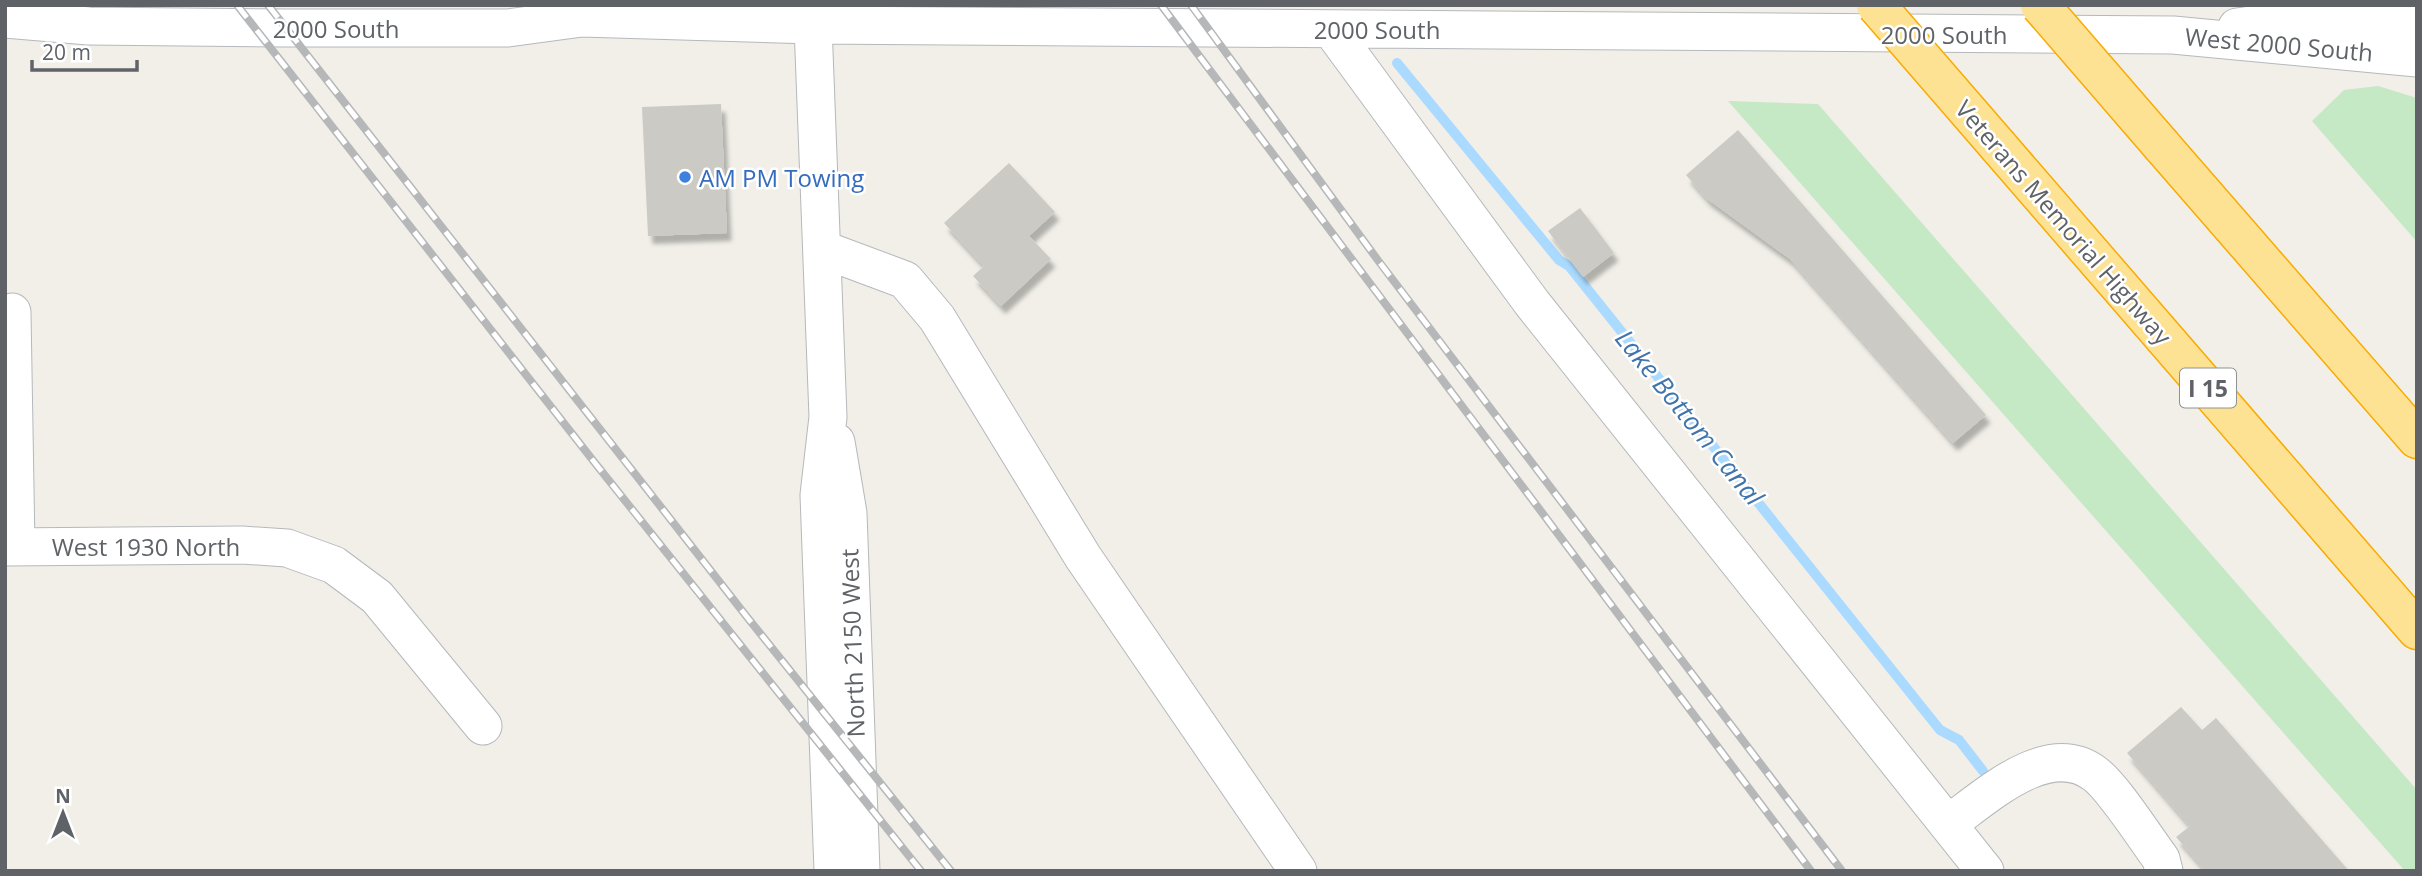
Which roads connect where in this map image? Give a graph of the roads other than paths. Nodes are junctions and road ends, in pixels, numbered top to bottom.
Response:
1 (516, 5) edge
2 (1875, 5) edge
3 (2040, 5) edge
4 (718, 14) edge
5 (1268, 17) edge
6 (582, 18) junction
7 (5, 19) edge
8 (813, 25) junction
9 (2417, 25) edge
10 (1331, 29) junction
11 (2173, 35) junction
12 (2417, 58) edge
13 (822, 249) junction
14 (12, 312) dead end
15 (828, 417) junction
16 (2417, 439) edge
17 (11, 547) edge
18 (2417, 630) edge
19 (483, 726) dead end
20 (1948, 824) junction
21 (832, 871) edge
22 (861, 871) edge
23 (1298, 871) edge
24 (1985, 871) edge
25 (2164, 871) edge

1 - 6 street, 2000 South
2 - 18 highway, Veterans Memorial Highway / I 15, bridge
3 - 16 highway, bridge
4 - 6 street, 2000 South
4 - 8 street, 2000 South
5 - 8 street, 2000 South
5 - 10 street, 2000 South
6 - 7 street, 2000 South
8 - 13 street, North 2150 West
9 - 11 street, West 2000 South
10 - 11 street, 2000 South
10 - 20 street
11 - 12 street, West 2000 South
13 - 15 street, North 2150 West
13 - 23 street
14 - 17 street
15 - 21 street, North 2150 West
15 - 22 street, North 2150 West
17 - 19 street, West 1930 North
20 - 24 street
20 - 25 street

